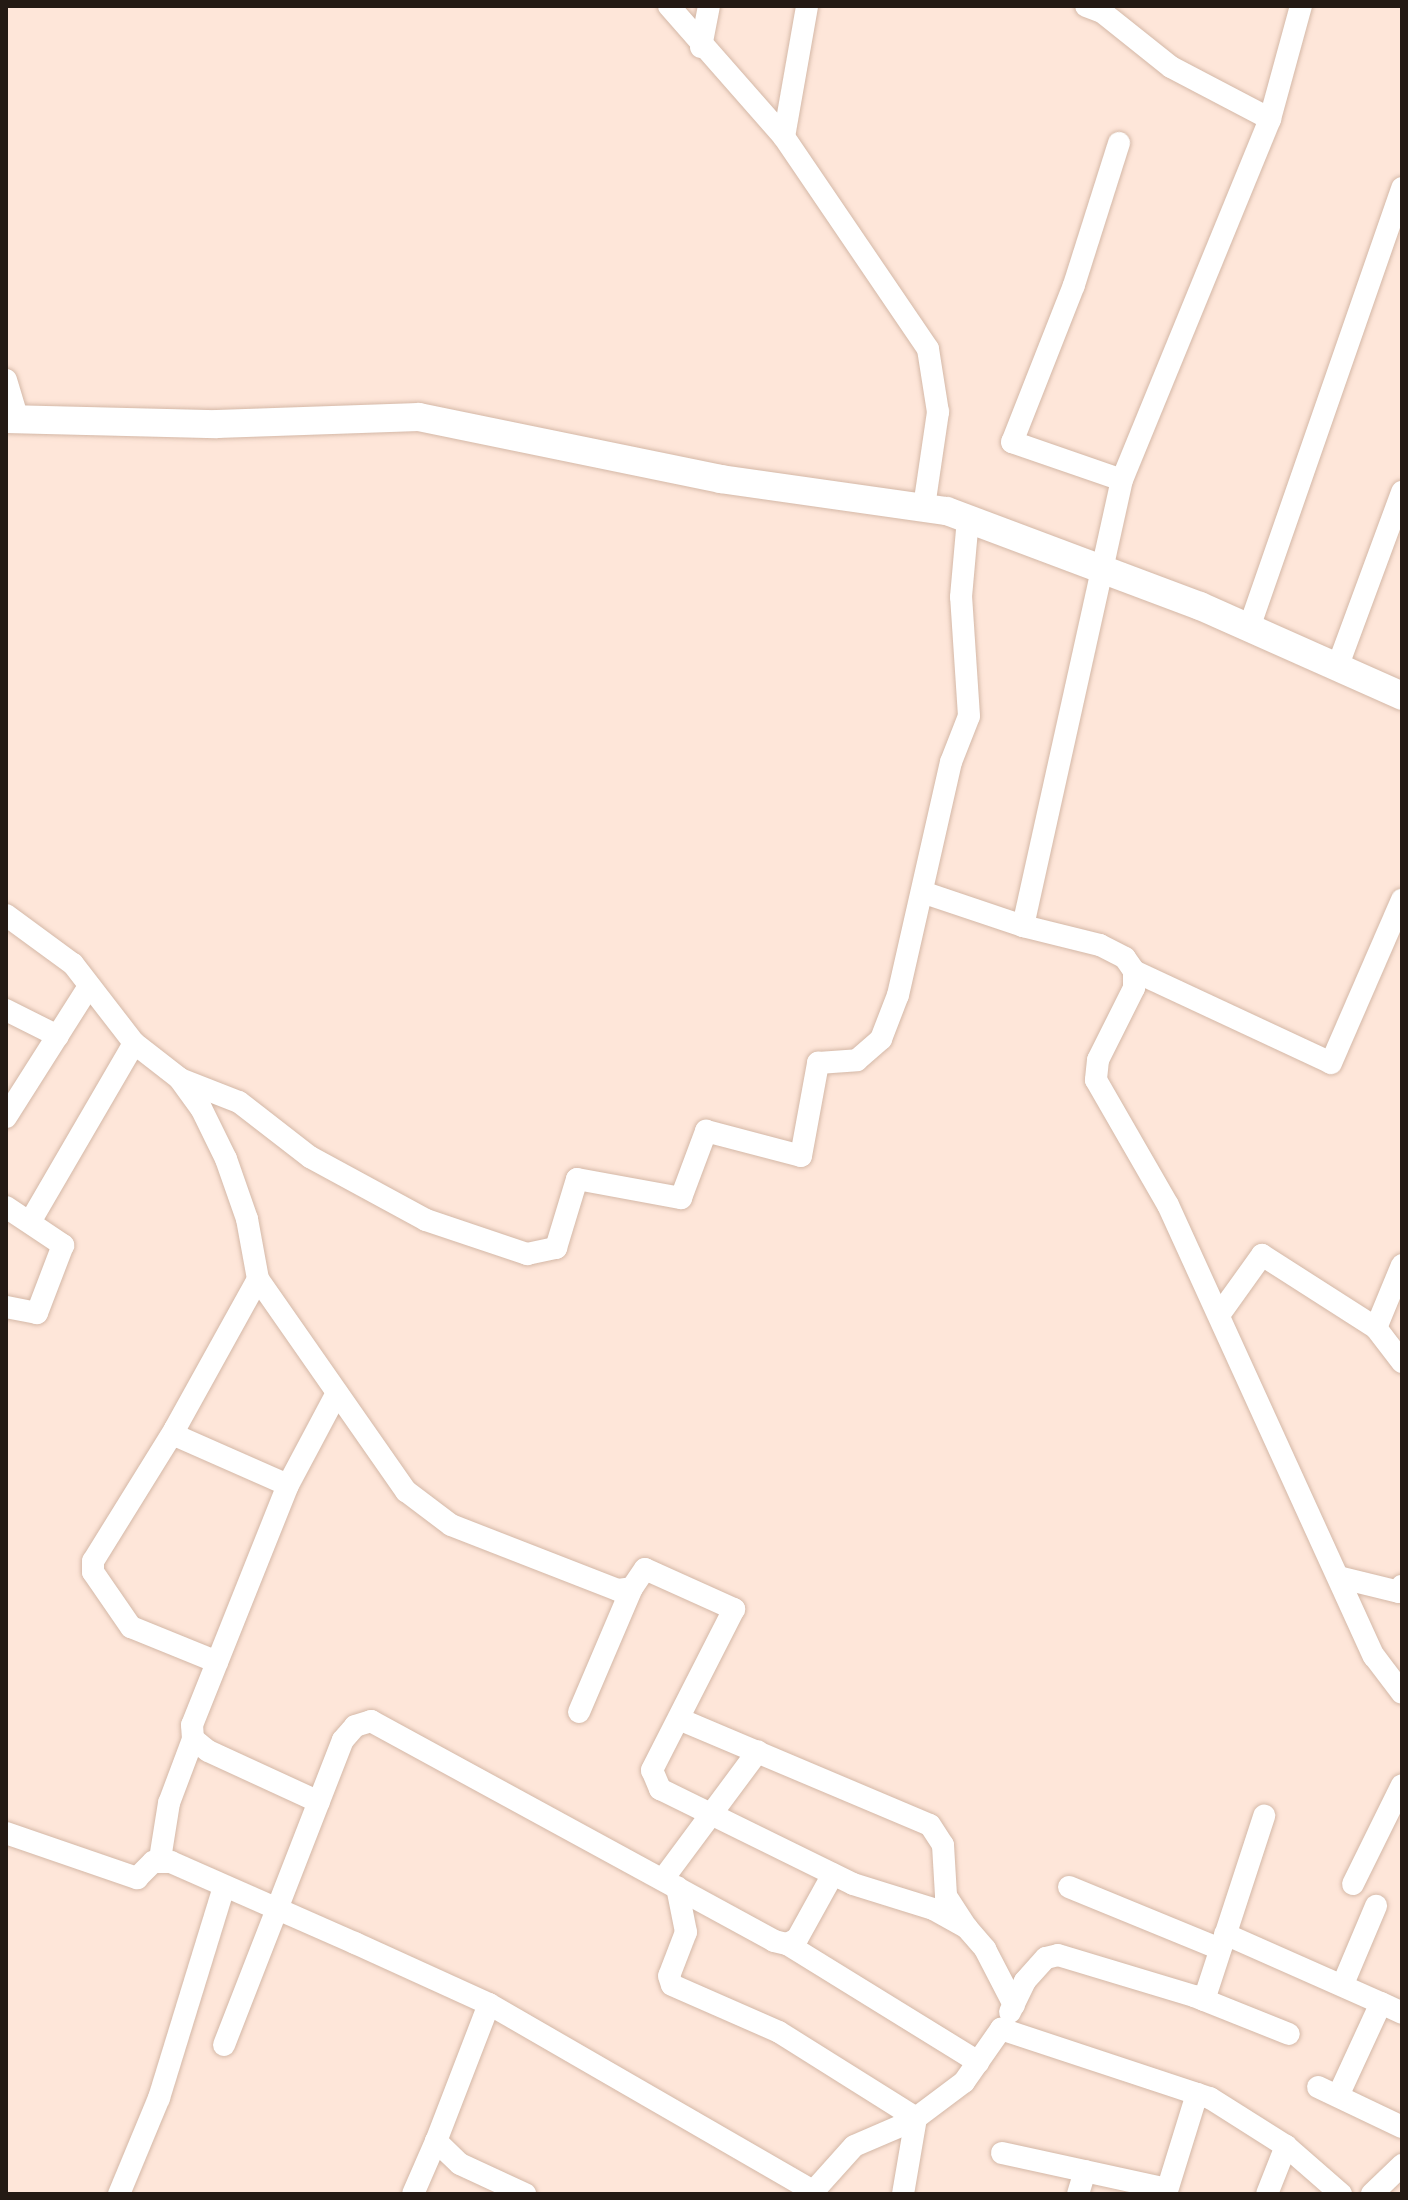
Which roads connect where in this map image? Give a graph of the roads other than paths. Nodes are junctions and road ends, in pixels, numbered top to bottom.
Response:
1 (669, 6) edge
2 (709, 6) edge
3 (807, 6) edge
4 (1086, 6) edge
5 (1301, 6) edge
6 (701, 47) junction
7 (1270, 119) junction
8 (784, 137) junction
9 (1119, 143) dead end
10 (1402, 188) edge
11 (6, 380) edge
12 (12, 419) edge
13 (1122, 480) junction
14 (1402, 492) edge
15 (924, 507) junction
16 (968, 518) junction
17 (1099, 567) junction
18 (1249, 628) junction
19 (1337, 668) junction
20 (1402, 696) edge
21 (922, 892) junction
22 (1402, 900) edge
23 (6, 915) edge
24 (1023, 926) junction
25 (1134, 971) junction
26 (89, 986) junction
27 (6, 1010) edge
28 (58, 1036) junction
29 (134, 1043) junction
30 (179, 1078) junction
31 (6, 1117) edge
32 (6, 1207) edge
33 (30, 1222) junction
34 (1402, 1265) edge
35 (258, 1279) junction
36 (6, 1307) edge
37 (1219, 1315) junction
38 (1376, 1328) junction
39 (1402, 1362) edge
40 (337, 1393) junction
41 (175, 1429) junction
42 (288, 1485) junction
43 (1338, 1577) junction
44 (1402, 1586) edge
45 (632, 1588) junction
46 (217, 1662) junction
47 (1402, 1693) edge
48 (579, 1712) dead end
49 (679, 1719) junction
50 (193, 1739) junction
51 (758, 1751) junction
52 (1402, 1785) edge
53 (319, 1802) junction
54 (711, 1814) junction
55 (1264, 1816) dead end
56 (6, 1833) edge
57 (160, 1859) junction
58 (833, 1874) junction
59 (670, 1883) junction
60 (1353, 1884) dead end
61 (224, 1887) junction
62 (1069, 1887) dead end
63 (1376, 1906) dead end
64 (277, 1909) junction
65 (967, 1928) junction
66 (1222, 1942) junction
67 (787, 1944) junction
68 (1343, 1984) junction
69 (1204, 2000) junction
70 (1381, 2003) junction
71 (489, 2004) junction
72 (1014, 2005) junction
73 (1402, 2013) edge
74 (1001, 2029) junction
75 (1289, 2034) dead end
76 (224, 2045) dead end
77 (978, 2062) junction
78 (1197, 2094) junction
79 (916, 2118) junction
80 (1402, 2127) edge
81 (436, 2141) junction
82 (1286, 2146) junction
83 (1002, 2153) dead end
84 (1402, 2165) edge
85 (1085, 2171) junction
86 (1167, 2192) edge
87 (812, 2193) edge
88 (119, 2194) edge
89 (413, 2194) edge
90 (525, 2194) edge
91 (903, 2194) edge
92 (1078, 2194) edge
93 (1267, 2194) edge
94 (1341, 2194) edge
95 (1372, 2194) edge

1 - 6 street
2 - 6 street
3 - 8 street
4 - 7 street
5 - 7 street
6 - 8 street
7 - 13 street
8 - 15 street
9 - 13 street
10 - 18 street
11 - 12 street
12 - 15 street
13 - 17 street
14 - 19 street
15 - 16 street
16 - 17 street
16 - 21 street
17 - 18 street
17 - 24 street
18 - 19 street
19 - 20 street
21 - 24 street
21 - 30 street
22 - 25 street
23 - 26 street
24 - 25 street
25 - 37 street
26 - 28 street
26 - 29 street
27 - 28 street
28 - 31 street
29 - 30 street
29 - 33 street
30 - 35 street
32 - 33 street
33 - 36 street
34 - 38 street
35 - 40 street
35 - 41 street
37 - 38 street
37 - 43 street
38 - 39 street
40 - 42 street
40 - 45 street
41 - 42 street
41 - 46 street
42 - 46 street
43 - 44 street
43 - 47 street
45 - 48 street
45 - 49 street
46 - 50 street
49 - 51 street
49 - 54 street
50 - 53 street
50 - 57 street
51 - 54 street
51 - 65 street
52 - 60 street
53 - 59 street
53 - 64 street
54 - 58 street
54 - 59 street
55 - 66 street
56 - 57 street
57 - 61 street
58 - 65 street
58 - 67 street
59 - 67 street
59 - 79 street
61 - 64 street
61 - 88 street
62 - 66 street
63 - 68 street
64 - 71 street
64 - 76 street
65 - 72 street
66 - 68 street
66 - 69 street
67 - 77 street
68 - 70 street
69 - 72 street
69 - 75 street
70 - 73 street
70 - 80 street
71 - 81 street
71 - 87 street
72 - 74 street
74 - 77 street
74 - 78 street
77 - 79 street
78 - 82 street
78 - 86 street
79 - 87 street
79 - 91 street
81 - 89 street
81 - 90 street
82 - 93 street
82 - 94 street
83 - 85 street
84 - 95 street
85 - 86 street
85 - 92 street

